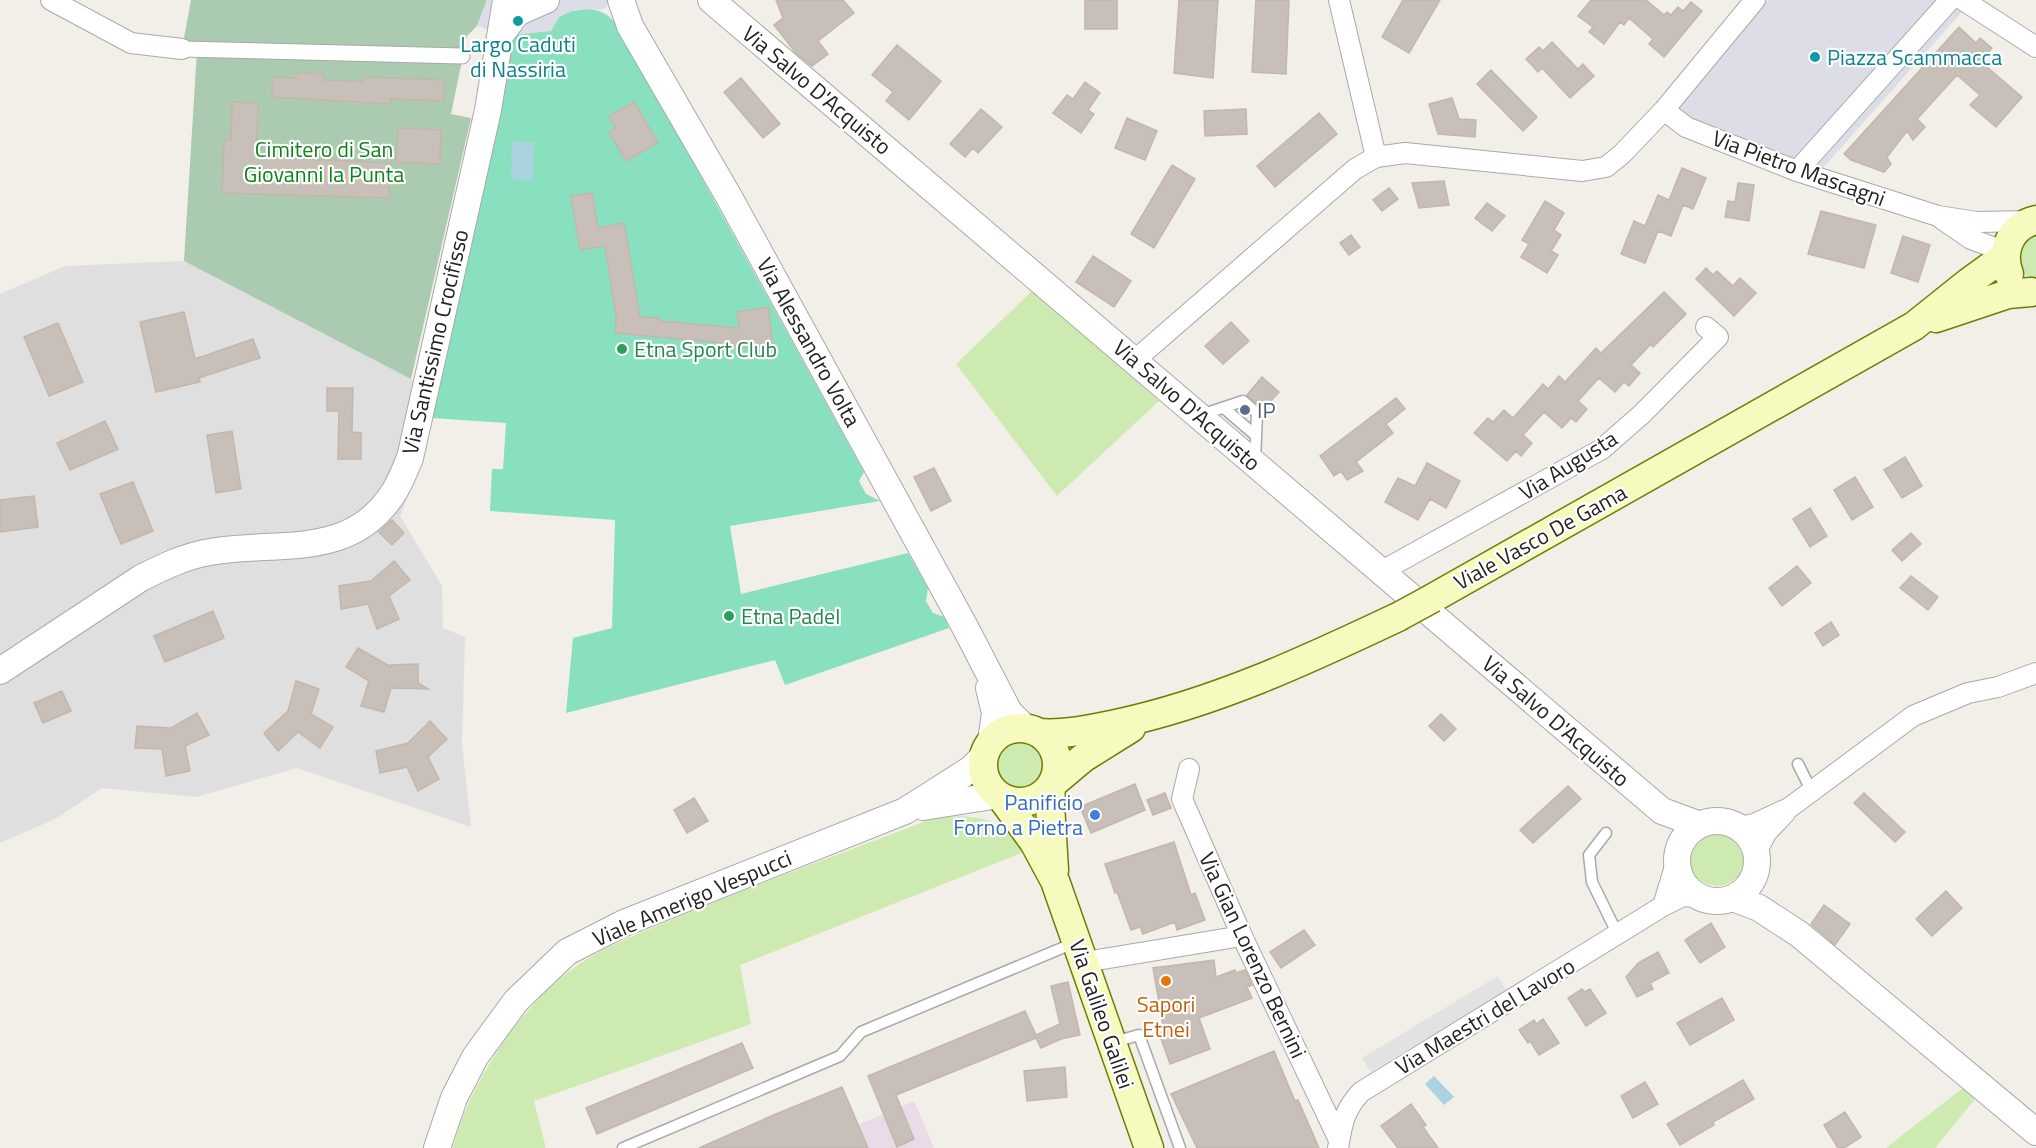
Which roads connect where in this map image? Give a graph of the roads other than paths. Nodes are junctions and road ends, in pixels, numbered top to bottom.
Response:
1 (51, 0) edge
2 (506, 0) edge
3 (546, 0) edge
4 (600, 0) edge
5 (621, 0) edge
6 (1339, 0) edge
7 (1755, 0) edge
8 (1950, 0) edge
9 (1963, 0) edge
10 (718, 2) edge
11 (630, 26) junction
12 (501, 34) junction
13 (2036, 47) edge
14 (182, 49) joint
15 (462, 56) dead end
16 (1664, 110) junction
17 (1376, 157) junction
18 (1797, 171) junction
19 (1938, 216) junction
20 (2033, 220) edge
21 (1971, 239) junction
22 (2005, 254) junction
23 (1969, 282) junction
24 (2034, 293) edge
25 (1914, 326) junction
26 (1706, 327) dead end
27 (1135, 360) junction
28 (1225, 409) junction
29 (1198, 416) junction
30 (1254, 434) junction
31 (1255, 464) junction
32 (1382, 571) junction
33 (982, 662) junction
34 (0, 671) edge
35 (2036, 673) edge
36 (1151, 716) junction
37 (1032, 730) junction
38 (988, 749) junction
39 (1798, 764) dead end
40 (1189, 769) dead end
41 (1052, 785) junction
42 (1812, 792) junction
43 (1000, 796) junction
44 (1789, 808) junction
45 (905, 811) junction
46 (1662, 812) junction
47 (1700, 825) junction
48 (1738, 827) junction
49 (1606, 833) dead end
50 (1678, 855) junction
51 (1756, 863) junction
52 (1055, 881) junction
53 (1700, 897) junction
54 (1732, 898) junction
55 (1663, 906) junction
56 (1799, 934) junction
57 (1618, 935) junction
58 (1242, 936) junction
59 (1081, 951) junction
60 (1112, 1043) junction
61 (2035, 1131) edge
62 (1338, 1144) edge
63 (1145, 1147) edge
64 (437, 1148) edge
65 (623, 1148) edge
66 (1180, 1148) edge

1 - 14 street
2 - 12 street, Via Santissimo Crocifisso
3 - 12 street
4 - 11 street
5 - 11 street
6 - 17 street
7 - 16 street
8 - 18 street
9 - 13 street
10 - 27 street, Via Salvo D'Acquisto
11 - 33 street, Via Alessandro Volta
12 - 34 street, Via Santissimo Crocifisso
14 - 15 street
16 - 17 street
16 - 18 street, Via Pietro Mascagni
17 - 27 street
18 - 19 street, Via Pietro Mascagni
19 - 20 street
19 - 21 street
20 - 22 main road
21 - 22 street
21 - 23 street
22 - 23 main road
22 - 24 main road
23 - 25 main road
24 - 25 main road
25 - 36 main road, Viale Vasco De Gama, bridge
26 - 32 street, Via Augusta
27 - 29 street, Via Salvo D'Acquisto
28 - 29 lane
28 - 30 lane
28 - 30 lane
29 - 31 street, Via Salvo D'Acquisto
30 - 31 lane
31 - 32 street, Via Salvo D'Acquisto
32 - 46 street, Via Salvo D'Acquisto
33 - 37 street
33 - 38 street
35 - 42 street
36 - 37 main road
36 - 41 main road
37 - 38 main road
37 - 41 main road
38 - 43 main road
38 - 45 street
39 - 42 lane
40 - 58 street, Via Gian Lorenzo Bernini
41 - 43 main road
41 - 52 main road
42 - 44 street
43 - 45 street
43 - 52 main road
44 - 48 street
44 - 51 street
45 - 64 street, Viale Amerigo Vespucci
46 - 47 street
46 - 50 street
47 - 48 street
47 - 50 street
48 - 51 street
49 - 57 lane
50 - 53 street
50 - 55 street
51 - 54 street
51 - 56 street
52 - 59 main road, Via Galileo Galilei
53 - 54 street
53 - 55 street, Via Maestri del Lavoro
54 - 56 street
55 - 57 street, Via Maestri del Lavoro
56 - 61 street
57 - 62 street, Via Maestri del Lavoro
58 - 59 street
58 - 62 street, Via Gian Lorenzo Bernini
59 - 60 main road, Via Galileo Galilei
59 - 65 lane
60 - 63 main road, Via Galileo Galilei
60 - 66 lane

